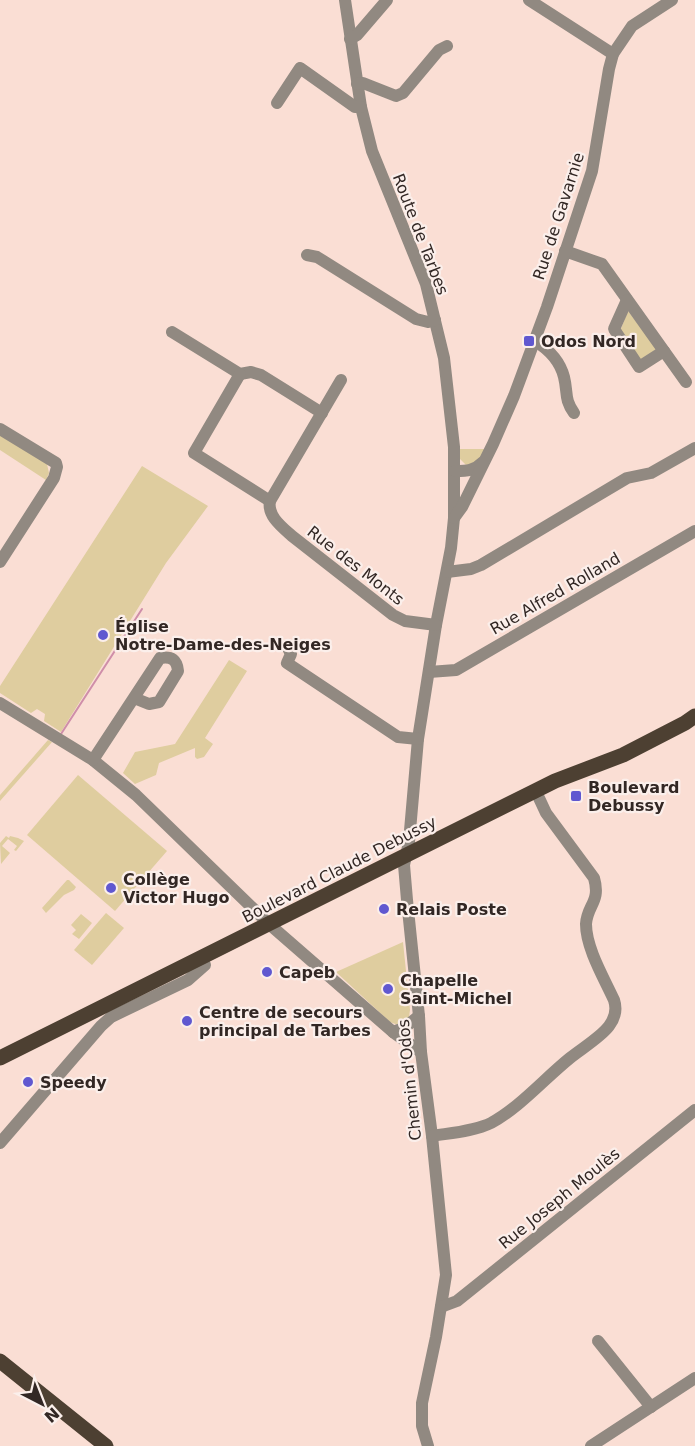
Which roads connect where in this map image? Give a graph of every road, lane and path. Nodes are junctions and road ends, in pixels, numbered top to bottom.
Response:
1 (345, 0) edge
2 (387, 0) edge
3 (529, 0) edge
4 (672, 0) edge
5 (350, 39) junction
6 (447, 46) dead end
7 (613, 54) junction
8 (357, 84) junction
9 (277, 103) dead end
10 (361, 107) junction
11 (565, 251) junction
12 (307, 255) dead end
13 (627, 300) junction
14 (435, 320) junction
15 (172, 332) dead end
16 (535, 341) junction
17 (664, 351) junction
18 (240, 374) junction
19 (341, 380) dead end
20 (686, 382) dead end
21 (322, 413) junction
22 (574, 413) dead end
23 (0, 429) edge
24 (695, 448) edge
25 (486, 459) junction
26 (455, 476) junction
27 (474, 484) junction
28 (270, 501) junction
29 (454, 518) junction
30 (695, 531) edge
31 (0, 562) edge
32 (447, 572) junction
33 (436, 625) junction
34 (288, 648) dead end
35 (429, 672) junction
36 (134, 698) dead end
37 (0, 703) edge
38 (695, 716) edge
39 (695, 726) edge
40 (418, 739) junction
41 (93, 760) junction
42 (539, 798) junction
43 (405, 860) junction
44 (273, 927) junction
45 (205, 965) junction
46 (419, 1016) junction
47 (393, 1032) junction
48 (421, 1052) junction
49 (0, 1058) edge
50 (0, 1066) edge
51 (695, 1110) edge
52 (432, 1136) junction
53 (0, 1143) edge
54 (441, 1307) junction
55 (598, 1341) dead end
56 (0, 1361) edge
57 (695, 1378) edge
58 (651, 1407) junction
59 (106, 1446) edge
60 (428, 1446) edge
61 (591, 1446) edge

1 - 5 street, Route de Tarbes
2 - 5 street
3 - 7 street
4 - 7 street, Rue de Gavarnie
5 - 8 street, Route de Tarbes
6 - 8 street
7 - 11 street, Rue de Gavarnie
8 - 10 street, Route de Tarbes
9 - 10 street
10 - 14 street, Route de Tarbes
11 - 13 street
11 - 16 street, Rue de Gavarnie
12 - 14 street
13 - 17 street
13 - 17 street
14 - 26 street, Route de Tarbes
15 - 18 street
16 - 22 street
16 - 25 street, Rue de Gavarnie
17 - 20 street
18 - 21 street
18 - 28 street
19 - 21 street
21 - 28 street
23 - 31 street
24 - 32 street
25 - 26 street
25 - 27 street, Rue de Gavarnie
26 - 27 street
26 - 29 street, Route de Tarbes
27 - 29 street, Rue de Gavarnie
28 - 33 street, Rue des Monts
29 - 32 street, Route de Tarbes
30 - 35 street, Rue Alfred Rolland
32 - 33 street, Chemin d'Odos
33 - 35 street, Chemin d'Odos
34 - 40 street
35 - 40 street, Chemin d'Odos
36 - 41 street
37 - 41 street
38 - 43 main road, Boulevard Claude Debussy
39 - 42 main road, Boulevard Claude Debussy
40 - 43 street, Chemin d'Odos
41 - 44 street
42 - 43 main road, Boulevard Claude Debussy
42 - 52 street
43 - 44 main road, Boulevard Claude Debussy
43 - 46 street, Chemin d'Odos
44 - 45 main road, Boulevard Claude Debussy
44 - 47 street
44 - 49 main road, Boulevard Claude Debussy
45 - 50 main road, Boulevard Claude Debussy
45 - 53 street
46 - 47 street
46 - 48 street, Chemin d'Odos
47 - 48 street
48 - 52 street, Chemin d'Odos
51 - 54 street, Rue Joseph Moulès
52 - 54 street, Chemin d'Odos
54 - 60 street, Chemin d'Odos
55 - 58 street
56 - 59 main road
57 - 58 street
58 - 61 street

